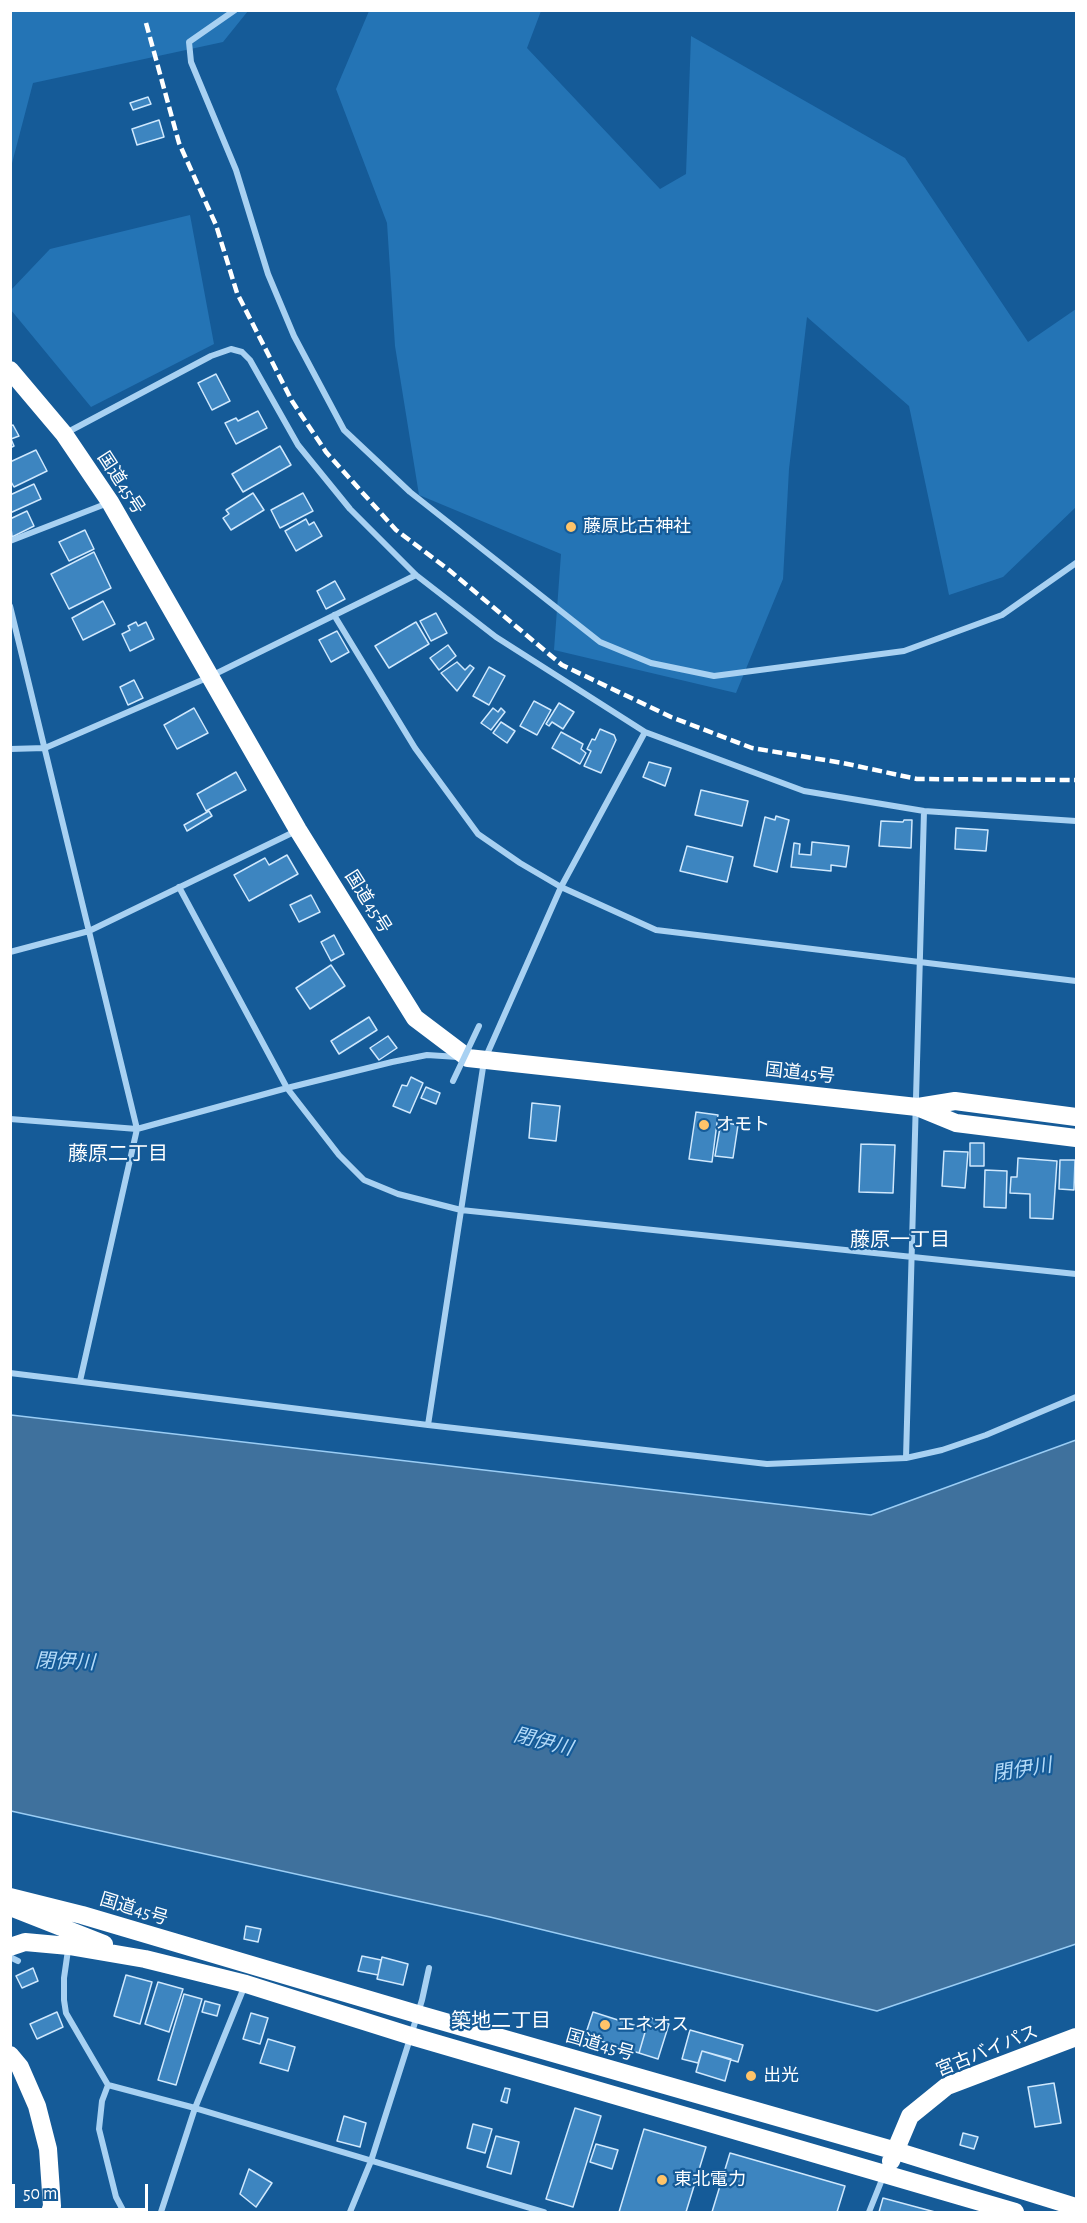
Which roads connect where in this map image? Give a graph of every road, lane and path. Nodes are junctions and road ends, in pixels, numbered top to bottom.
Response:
1 (235, 10) edge
2 (10, 370) edge
3 (63, 434) junction
4 (110, 502) junction
5 (10, 541) edge
6 (1077, 563) edge
7 (416, 575) junction
8 (10, 606) edge
9 (334, 615) junction
10 (209, 677) junction
11 (645, 732) junction
12 (45, 748) junction
13 (10, 749) edge
14 (924, 811) junction
15 (1077, 821) edge
16 (298, 830) junction
17 (179, 887) junction
18 (561, 888) junction
19 (89, 931) junction
20 (10, 952) edge
21 (920, 964) junction
22 (1077, 981) edge
23 (480, 1026) dead end
24 (476, 1060) junction
25 (453, 1082) dead end
26 (286, 1088) junction
27 (917, 1107) junction
28 (1077, 1117) edge
29 (10, 1119) edge
30 (138, 1129) junction
31 (1077, 1138) edge
32 (461, 1210) junction
33 (912, 1257) junction
34 (1077, 1274) edge
35 (10, 1373) edge
36 (80, 1381) junction
37 (1077, 1397) edge
38 (428, 1425) junction
39 (906, 1458) junction
40 (10, 1897) edge
41 (20, 1910) edge
42 (69, 1946) junction
43 (14, 1954) edge
44 (10, 1958) edge
45 (145, 1959) junction
46 (251, 1965) junction
47 (429, 1968) dead end
48 (246, 1984) junction
49 (417, 2014) junction
50 (411, 2036) junction
51 (1077, 2037) edge
52 (10, 2055) edge
53 (108, 2085) junction
54 (195, 2108) junction
55 (896, 2151) junction
56 (371, 2161) junction
57 (885, 2173) junction
58 (1077, 2207) edge
59 (50, 2212) edge
60 (124, 2212) edge
61 (161, 2212) edge
62 (350, 2212) edge
63 (544, 2212) edge
64 (869, 2212) edge
65 (1016, 2212) edge

1 - 6 street
2 - 3 highway, 国道45号
3 - 4 highway, 国道45号
3 - 7 street
4 - 5 street
4 - 10 highway, 国道45号
7 - 9 street
7 - 11 street
8 - 12 street
9 - 10 street
9 - 18 street
10 - 12 street
10 - 16 highway, 国道45号
11 - 14 street
11 - 18 street
12 - 13 street
12 - 19 street
14 - 15 street
14 - 21 street
16 - 17 street
16 - 24 highway, 国道45号
17 - 19 street
17 - 26 street
18 - 21 street
18 - 24 street
19 - 20 street
19 - 30 street
21 - 22 street
21 - 27 street
23 - 25 street, bridge
24 - 26 street
24 - 27 highway, 国道45号
24 - 32 street
26 - 30 street
26 - 32 street
27 - 28 highway, 国道45号
27 - 31 highway, 国道45号
27 - 33 street
29 - 30 street
30 - 36 street
32 - 33 street
32 - 38 street
33 - 34 street
33 - 39 street
35 - 36 street
36 - 38 street
37 - 39 street
38 - 39 street
40 - 41 highway
41 - 45 highway
41 - 46 highway, 国道45号
42 - 43 highway
42 - 45 highway
42 - 53 street
43 - 44 street
45 - 48 highway
46 - 48 street
46 - 49 highway, 国道45号
47 - 49 street
48 - 50 highway
48 - 54 street
49 - 50 street
49 - 55 highway, 国道45号
50 - 56 street
50 - 57 highway
51 - 55 highway, 宮古バイパス
52 - 59 highway
53 - 54 street
53 - 60 street
54 - 56 street
54 - 61 street
55 - 57 highway, 宮古バイパス
55 - 58 highway, 国道45号
56 - 62 street
56 - 63 street
57 - 64 street
57 - 65 highway

